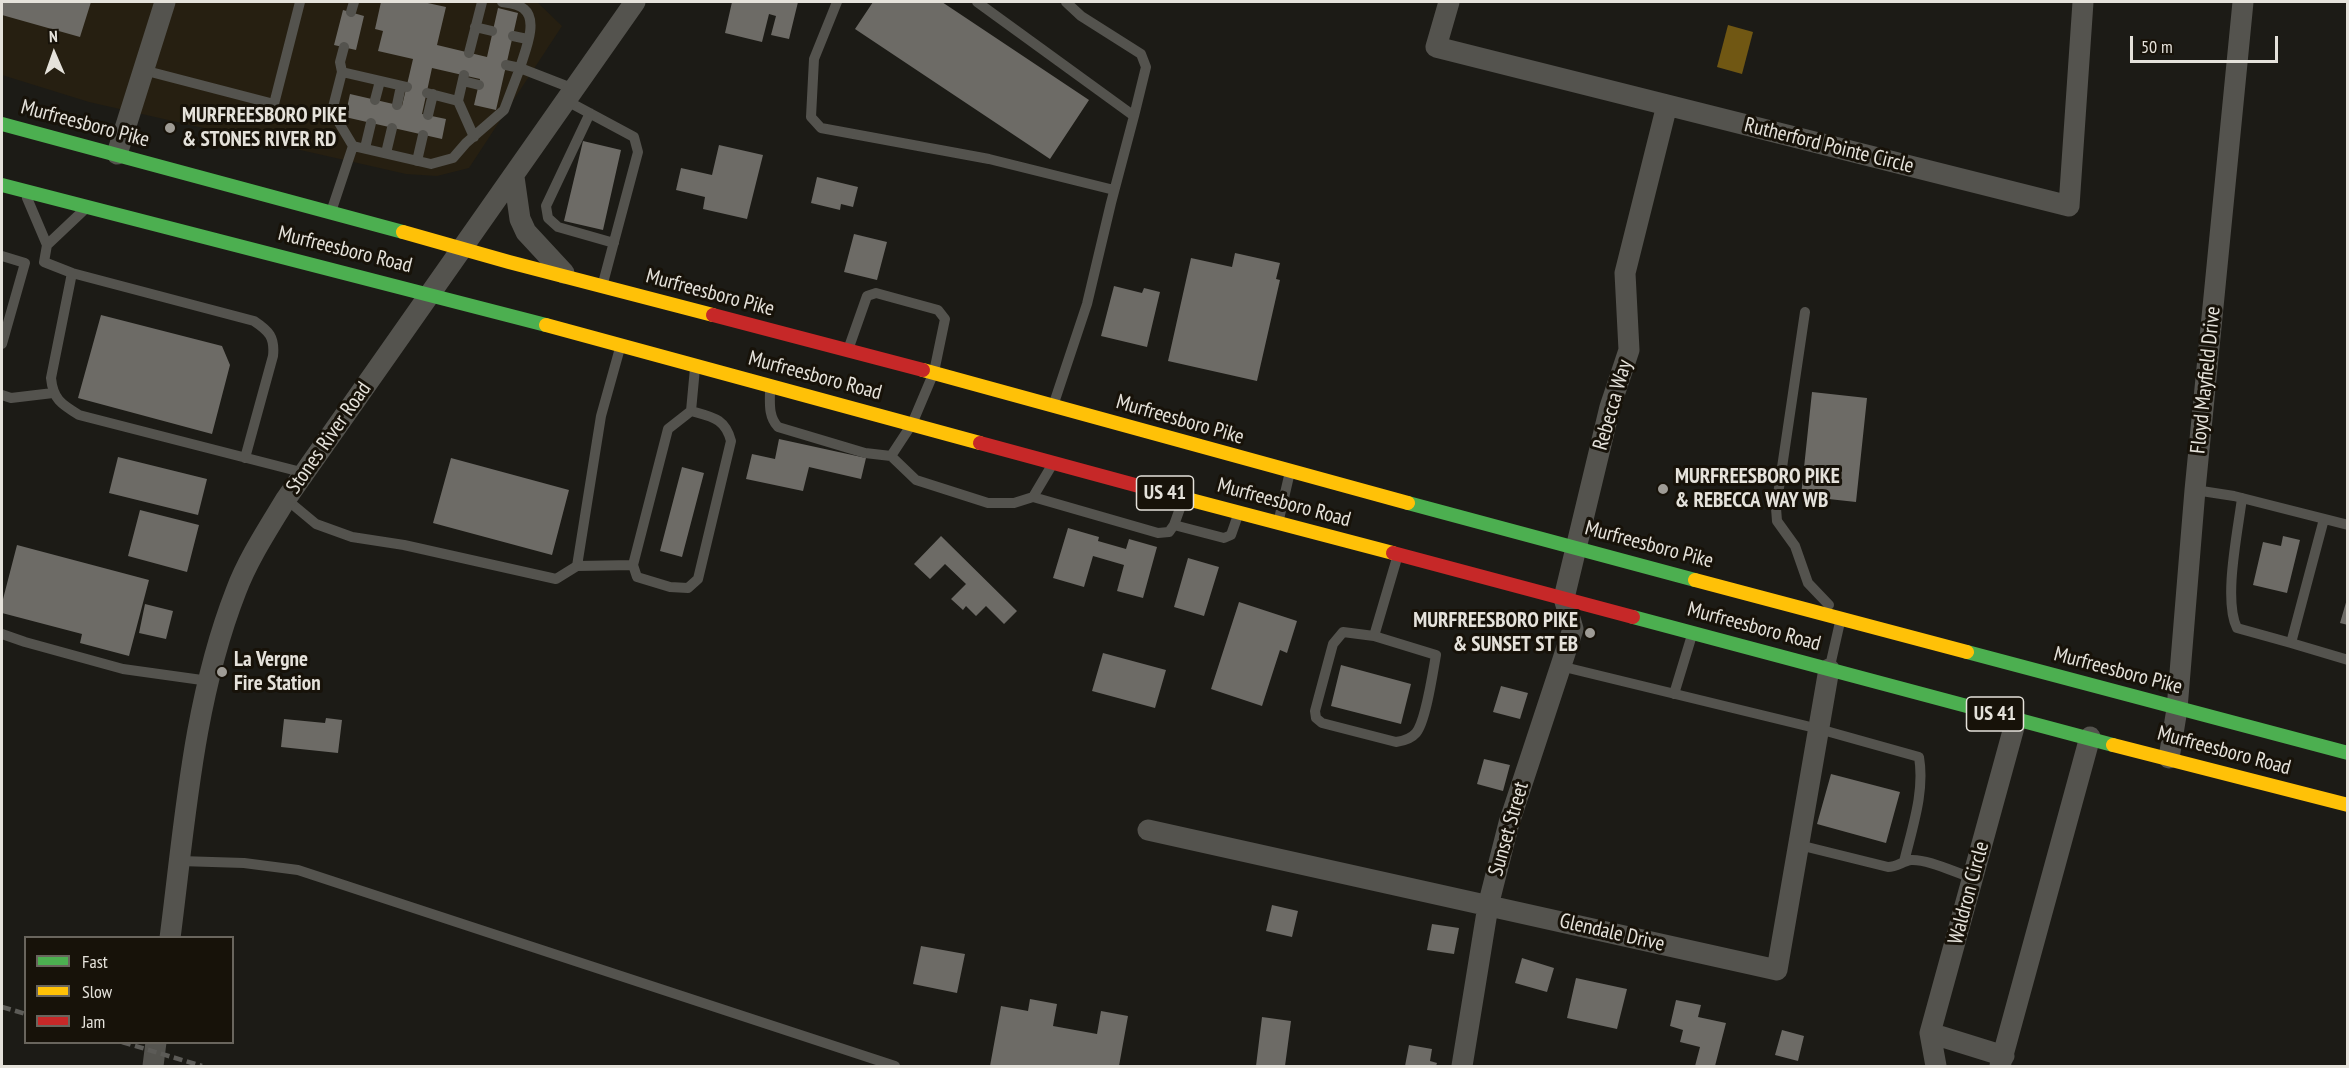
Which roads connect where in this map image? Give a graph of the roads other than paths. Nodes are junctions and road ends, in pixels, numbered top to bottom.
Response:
1 (165, 2) edge
2 (300, 2) edge
3 (482, 2) edge
4 (502, 2) edge
5 (635, 2) edge
6 (837, 2) edge
7 (977, 2) edge
8 (1066, 2) edge
9 (1449, 2) edge
10 (2083, 2) edge
11 (2243, 2) edge
12 (475, 27) junction
13 (492, 31) dead end
14 (513, 36) dead end
15 (527, 39) junction
16 (344, 47) dead end
17 (469, 52) dead end
18 (507, 65) dead end
19 (520, 68) junction
20 (142, 70) junction
21 (342, 72) junction
22 (380, 81) junction
23 (478, 85) dead end
24 (571, 95) junction
25 (375, 100) dead end
26 (458, 101) junction
27 (397, 105) dead end
28 (1667, 105) junction
29 (590, 113) junction
30 (428, 115) dead end
31 (1134, 116) junction
32 (370, 123) dead end
33 (2, 124) edge
34 (392, 128) dead end
35 (423, 135) dead end
36 (474, 137) junction
37 (353, 146) junction
38 (365, 148) junction
39 (386, 153) junction
40 (117, 154) junction
41 (417, 161) junction
42 (514, 177) junction
43 (2, 185) edge
44 (1114, 190) junction
45 (24, 191) junction
46 (89, 206) junction
47 (331, 212) junction
48 (614, 243) junction
49 (47, 245) junction
50 (464, 248) junction
51 (2, 256) edge
52 (44, 262) junction
53 (25, 263) junction
54 (72, 273) junction
55 (569, 278) junction
56 (602, 286) junction
57 (431, 294) junction
58 (1805, 312) dead end
59 (2, 344) edge
60 (621, 345) junction
61 (848, 350) junction
62 (695, 366) junction
63 (934, 372) junction
64 (770, 386) junction
65 (52, 393) junction
66 (2, 395) edge
67 (1053, 406) junction
68 (691, 411) junction
69 (912, 424) junction
70 (891, 456) junction
71 (245, 458) junction
72 (1053, 462) junction
73 (1290, 472) junction
74 (304, 473) junction
75 (2195, 490) junction
76 (1032, 497) junction
77 (1183, 498) junction
78 (2242, 498) junction
79 (286, 499) junction
80 (1239, 513) junction
81 (2324, 519) junction
82 (1278, 523) junction
83 (1174, 525) junction
84 (2348, 525) edge
85 (1576, 548) junction
86 (1398, 555) junction
87 (633, 565) junction
88 (577, 566) junction
89 (1564, 598) junction
90 (1840, 618) junction
91 (1693, 632) junction
92 (2, 634) edge
93 (1374, 636) junction
94 (2291, 643) junction
95 (2348, 660) edge
96 (1560, 666) junction
97 (1829, 669) junction
98 (209, 681) junction
99 (1674, 694) junction
100 (2177, 709) junction
101 (2016, 720) junction
102 (1819, 729) junction
103 (2090, 737) junction
104 (2348, 753) edge
105 (2169, 758) junction
106 (2348, 805) edge
107 (1148, 830) dead end
108 (1799, 845) junction
109 (180, 861) junction
110 (1904, 861) junction
111 (1972, 878) junction
112 (1488, 906) junction
113 (170, 936) edge
114 (1930, 1033) junction
115 (156, 1044) edge
116 (2002, 1061) edge
117 (153, 1066) edge
118 (895, 1066) edge
119 (1462, 1066) edge
120 (1936, 1066) edge

1 - 20 street
2 - 20 lane
3 - 12 lane
4 - 15 lane
5 - 24 street, Stones River Road
6 - 44 lane
7 - 31 lane
8 - 31 lane
9 - 28 street, Rutherford Pointe Circle
10 - 28 street, Rutherford Pointe Circle
11 - 75 street, Floyd Mayfield Drive
12 - 13 lane
12 - 17 lane
14 - 15 lane
15 - 19 lane
16 - 21 lane
18 - 19 lane
19 - 24 lane
19 - 36 lane
20 - 40 street
21 - 22 lane
21 - 37 lane
22 - 25 lane
22 - 27 lane
23 - 26 lane
24 - 29 lane
24 - 42 street, Stones River Road
26 - 30 lane
26 - 36 lane
28 - 85 street, Rebecca Way
29 - 48 lane
29 - 48 lane
31 - 44 lane
32 - 38 lane
33 - 40 main road, Murfreesboro Pike
34 - 39 lane
35 - 41 lane
36 - 41 lane
37 - 38 lane
37 - 47 lane
38 - 39 lane
39 - 41 lane
40 - 47 main road, Murfreesboro Pike
42 - 50 street, Stones River Road
42 - 55 street
43 - 45 main road, Murfreesboro Road
44 - 67 lane
45 - 46 main road, Murfreesboro Road
45 - 49 lane
46 - 49 lane
46 - 57 main road, Murfreesboro Road
47 - 50 main road, Murfreesboro Pike
48 - 56 lane
49 - 52 lane
50 - 55 main road, Murfreesboro Pike
50 - 57 street, Stones River Road
51 - 53 lane
52 - 53 lane
52 - 54 lane
53 - 59 lane
54 - 65 lane
54 - 71 lane
55 - 56 main road, Murfreesboro Pike
56 - 61 main road, Murfreesboro Pike
57 - 60 main road, Murfreesboro Road / US 41
57 - 74 street, Stones River Road
58 - 90 lane
60 - 62 main road, Murfreesboro Road / US 41
60 - 88 lane
61 - 63 main road, Murfreesboro Pike
61 - 63 lane
62 - 64 main road, Murfreesboro Road / US 41
62 - 68 lane
63 - 67 main road, Murfreesboro Pike
63 - 69 lane
64 - 69 main road, Murfreesboro Road / US 41
64 - 70 lane
65 - 66 lane
65 - 71 lane
67 - 73 main road, Murfreesboro Pike
68 - 87 lane
68 - 87 lane
69 - 70 lane
69 - 72 main road, Murfreesboro Road / US 41
70 - 76 lane
71 - 74 lane
72 - 76 lane
72 - 77 main road, Murfreesboro Road / US 41
73 - 82 lane
73 - 85 main road, Murfreesboro Pike
74 - 79 street, Stones River Road
75 - 78 lane
75 - 100 street, Floyd Mayfield Drive
76 - 83 lane
77 - 80 main road, Murfreesboro Road / US 41
77 - 83 lane
78 - 81 lane
78 - 94 lane
79 - 88 lane
79 - 98 street, Stones River Road
80 - 82 main road, Murfreesboro Road / US 41
80 - 83 lane
81 - 84 lane
81 - 94 lane
82 - 86 main road, Murfreesboro Road / US 41
85 - 89 street, Rebecca Way
85 - 90 main road, Murfreesboro Pike
86 - 89 main road, Murfreesboro Road / US 41
86 - 93 lane
87 - 88 lane
89 - 91 main road, Murfreesboro Road / US 41
89 - 96 street, Sunset Street
90 - 97 lane
90 - 100 main road, Murfreesboro Pike
91 - 97 main road, Murfreesboro Road / US 41
91 - 99 lane
92 - 98 lane
93 - 93 lane
94 - 95 lane
96 - 99 lane
96 - 112 street, Sunset Street
97 - 101 main road, Murfreesboro Road / US 41
97 - 102 street, Glendale Drive
98 - 109 street, Stones River Road
99 - 102 lane
100 - 104 main road, Murfreesboro Pike
100 - 105 street, Floyd Mayfield Drive
101 - 103 main road, Murfreesboro Road / US 41
101 - 111 street, Waldron Circle
102 - 108 street, Glendale Drive
102 - 110 lane
103 - 105 main road, Murfreesboro Road / US 41
103 - 116 street
105 - 106 main road, Murfreesboro Road / US 41
107 - 112 street, Glendale Drive
108 - 110 lane
108 - 112 street, Glendale Drive
109 - 113 street, Stones River Road
109 - 118 lane
110 - 111 lane
111 - 114 street, Waldron Circle
112 - 119 street, Sunset Street
114 - 116 street
114 - 120 street, Waldron Circle
115 - 117 street

